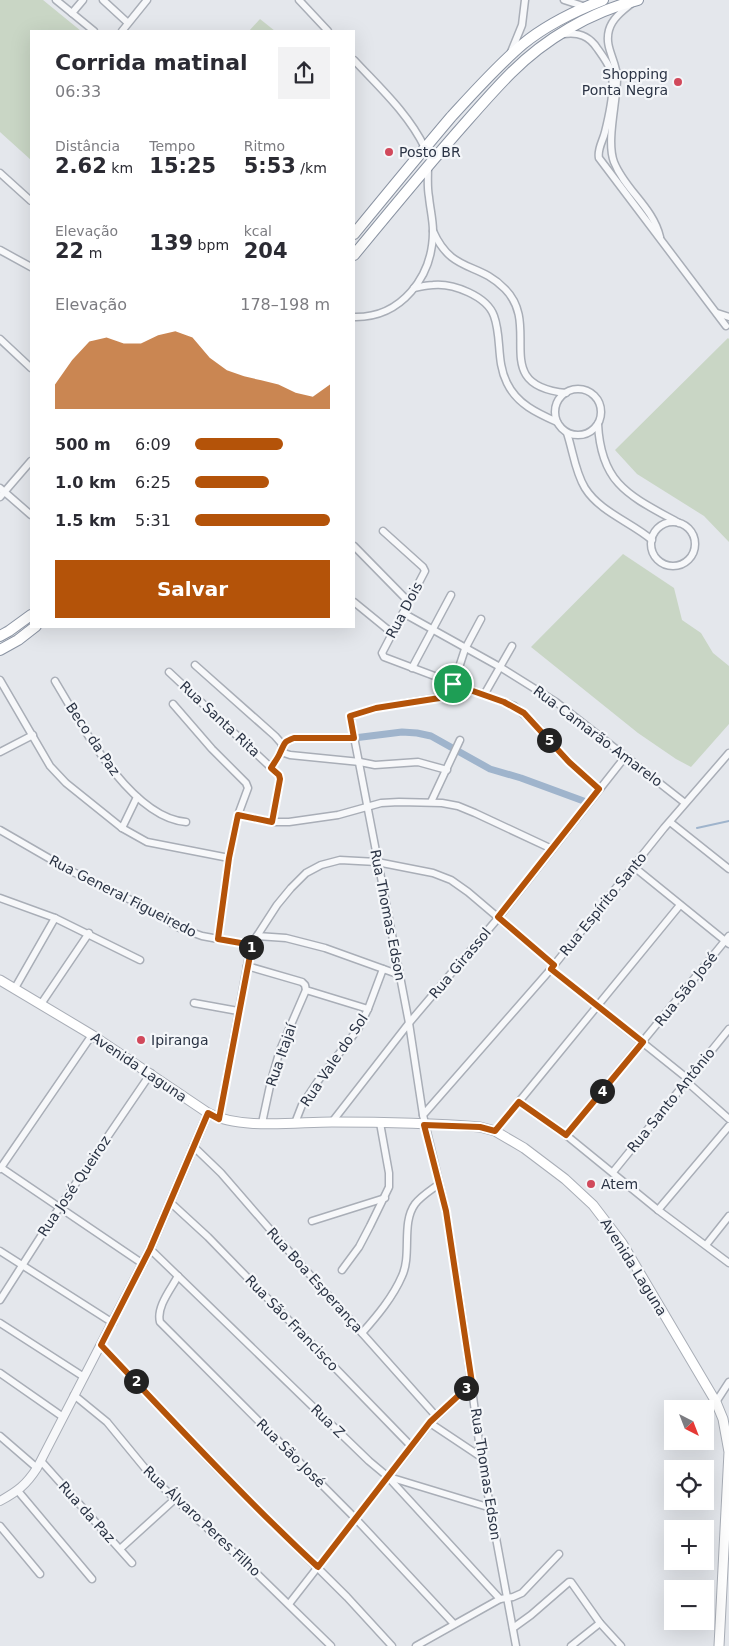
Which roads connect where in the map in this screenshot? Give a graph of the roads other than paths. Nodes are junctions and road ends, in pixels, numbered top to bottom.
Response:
1 (56, 0) edge
2 (83, 0) edge
3 (104, 0) edge
4 (299, 0) edge
5 (525, 0) edge
6 (564, 0) edge
7 (603, 0) edge
8 (636, 0) edge
9 (144, 1) edge
10 (586, 6) junction
11 (72, 13) junction
12 (128, 23) junction
13 (93, 30) edge
14 (123, 30) edge
15 (327, 30) edge
16 (558, 35) junction
17 (509, 57) junction
18 (355, 61) edge
19 (601, 144) junction
20 (612, 146) junction
21 (425, 148) junction
22 (613, 159) junction
23 (603, 164) junction
24 (428, 166) junction
25 (0, 172) edge
26 (30, 200) edge
27 (433, 231) junction
28 (355, 233) edge
29 (661, 240) junction
30 (0, 250) edge
31 (355, 254) edge
32 (30, 266) edge
33 (414, 288) junction
34 (355, 317) edge
35 (728, 323) edge
36 (0, 339) edge
37 (30, 367) edge
38 (566, 393) junction
39 (557, 422) junction
40 (598, 424) junction
41 (567, 433) junction
42 (30, 463) edge
43 (2, 492) edge
44 (30, 515) edge
45 (679, 523) junction
46 (383, 531) dead end
47 (652, 540) junction
48 (355, 547) edge
49 (451, 595) dead end
50 (408, 601) junction
51 (355, 603) edge
52 (403, 613) junction
53 (30, 616) edge
54 (481, 619) dead end
55 (33, 628) edge
56 (432, 630) junction
57 (392, 632) junction
58 (0, 636) edge
59 (512, 646) dead end
60 (465, 649) junction
61 (0, 650) edge
62 (195, 665) dead end
63 (500, 667) junction
64 (412, 668) junction
65 (169, 672) dead end
66 (0, 680) edge
67 (55, 681) dead end
68 (453, 684) junction
69 (484, 696) junction
70 (173, 704) dead end
71 (33, 735) junction
72 (354, 738) junction
73 (460, 740) dead end
74 (282, 748) junction
75 (0, 752) edge
76 (729, 753) edge
77 (625, 757) junction
78 (360, 762) junction
79 (271, 768) junction
80 (447, 770) junction
81 (599, 789) junction
82 (137, 797) junction
83 (431, 802) junction
84 (686, 803) junction
85 (368, 807) junction
86 (238, 815) junction
87 (186, 822) dead end
88 (272, 822) junction
89 (670, 822) junction
90 (122, 828) junction
91 (0, 830) edge
92 (552, 849) junction
93 (229, 858) junction
94 (377, 862) junction
95 (634, 866) junction
96 (729, 868) edge
97 (0, 898) edge
98 (680, 905) junction
99 (498, 917) junction
100 (55, 918) junction
101 (88, 933) junction
102 (257, 936) junction
103 (218, 939) junction
104 (728, 940) edge
105 (252, 945) junction
106 (140, 960) dead end
107 (247, 966) junction
108 (552, 967) junction
109 (383, 969) junction
110 (400, 975) junction
111 (0, 980) edge
112 (15, 988) junction
113 (306, 990) junction
114 (194, 1002) dead end
115 (41, 1004) junction
116 (596, 1006) junction
117 (368, 1010) junction
118 (238, 1011) junction
119 (409, 1023) junction
120 (729, 1029) edge
121 (92, 1035) junction
122 (643, 1042) junction
123 (150, 1073) junction
124 (687, 1080) junction
125 (519, 1102) junction
126 (208, 1113) junction
127 (423, 1115) junction
128 (219, 1119) junction
129 (729, 1119) edge
130 (332, 1122) junction
131 (262, 1123) junction
132 (295, 1123) junction
133 (380, 1123) junction
134 (424, 1125) junction
135 (729, 1126) edge
136 (495, 1131) junction
137 (566, 1135) junction
138 (194, 1146) junction
139 (0, 1168) edge
140 (613, 1172) junction
141 (439, 1184) junction
142 (385, 1198) junction
143 (171, 1203) junction
144 (59, 1208) junction
145 (658, 1210) junction
146 (729, 1216) edge
147 (312, 1221) dead end
148 (706, 1245) junction
149 (150, 1249) junction
150 (0, 1251) edge
151 (729, 1263) edge
152 (143, 1264) junction
153 (21, 1266) junction
154 (342, 1270) dead end
155 (178, 1276) junction
156 (0, 1300) edge
157 (0, 1323) edge
158 (112, 1323) junction
159 (362, 1332) junction
160 (101, 1345) junction
161 (0, 1373) edge
162 (84, 1377) junction
163 (729, 1382) edge
164 (472, 1383) junction
165 (74, 1395) junction
166 (716, 1402) junction
167 (436, 1416) junction
168 (63, 1417) junction
169 (430, 1422) junction
170 (0, 1436) edge
171 (411, 1446) junction
172 (481, 1457) junction
173 (39, 1464) junction
174 (387, 1476) junction
175 (18, 1491) junction
176 (175, 1499) junction
177 (0, 1501) edge
178 (491, 1508) junction
179 (355, 1518) junction
180 (0, 1526) edge
181 (120, 1549) junction
182 (726, 1550) edge
183 (559, 1554) dead end
184 (132, 1563) dead end
185 (318, 1567) junction
186 (40, 1574) dead end
187 (92, 1579) dead end
188 (503, 1598) junction
189 (289, 1604) junction
190 (454, 1624) junction
191 (600, 1624) junction
192 (513, 1628) junction
193 (330, 1646) edge
194 (392, 1646) edge
195 (416, 1646) edge
196 (516, 1646) edge
197 (571, 1646) edge
198 (621, 1646) edge
199 (719, 1646) edge

1 - 11 street
2 - 11 street
3 - 12 street
4 - 15 street
5 - 17 street
6 - 10 street
7 - 10 highway
8 - 16 highway
8 - 20 street
9 - 12 street
10 - 17 highway
11 - 13 street
12 - 14 street
16 - 19 street
16 - 24 highway
17 - 21 highway
18 - 21 street
19 - 20 street
19 - 23 street
20 - 22 street
21 - 28 highway
22 - 23 street
22 - 29 street
23 - 29 street
24 - 27 street
24 - 31 highway
25 - 26 street
27 - 33 street
27 - 38 street
29 - 35 street
30 - 32 street
33 - 34 street
33 - 39 street
36 - 37 street
38 - 39 street
38 - 40 street
39 - 41 street
40 - 41 street
40 - 45 street
41 - 47 street
42 - 43 street
43 - 44 street
45 - 47 street
45 - 47 street
46 - 50 street, Rua Dois
48 - 50 street
49 - 56 street
50 - 52 street, Rua Dois
51 - 57 street
52 - 56 street, Rua Camarão Amarelo
52 - 57 street, Rua Dois
53 - 58 highway
54 - 60 street
55 - 61 highway
56 - 60 street, Rua Camarão Amarelo
56 - 64 street
57 - 64 street, Rua Dois
59 - 63 street
60 - 63 street, Rua Camarão Amarelo
60 - 68 street
62 - 74 street
63 - 69 street
63 - 77 street, Rua Camarão Amarelo
64 - 68 street
65 - 79 street, Rua Santa Rita
66 - 71 street
67 - 82 street, Beco da Paz
68 - 69 street
68 - 72 street, Rua Thomas Edson
69 - 81 street
70 - 86 street
71 - 75 street
71 - 90 street
72 - 74 street
72 - 78 street, Rua Thomas Edson
73 - 80 street
74 - 78 street
74 - 79 street
76 - 84 street, Rua Espírito Santo
77 - 81 street, Rua Girassol
77 - 84 street, Rua Camarão Amarelo
78 - 80 street
78 - 85 street, Rua Thomas Edson
79 - 88 street, Rua Santa Rita
80 - 83 street
81 - 92 street, Rua Girassol
82 - 87 street, Beco da Paz
82 - 90 street
83 - 85 street
83 - 92 street
84 - 89 street, Rua Espírito Santo
85 - 88 street
85 - 94 street, Rua Thomas Edson
86 - 88 street
86 - 93 street
89 - 95 street, Rua Espírito Santo
89 - 96 street
90 - 93 street
91 - 103 street, Rua General Figueiredo
92 - 99 street, Rua Girassol
93 - 103 street
94 - 99 street
94 - 102 street
94 - 110 street, Rua Thomas Edson
95 - 98 street
95 - 108 street, Rua Espírito Santo
97 - 100 street
98 - 104 street
98 - 116 street
99 - 108 street
99 - 119 street, Rua Girassol
100 - 101 street
100 - 112 street
101 - 106 street
101 - 115 street
102 - 105 street
102 - 109 street
103 - 105 street, Rua General Figueiredo
104 - 122 street, Rua São José
105 - 107 street
107 - 113 street
107 - 118 street
108 - 116 street
108 - 127 street, Rua Espírito Santo
109 - 110 street
109 - 117 street, Rua Vale do Sol
110 - 119 street, Rua Thomas Edson
111 - 112 main road, Avenida Laguna
112 - 115 main road, Avenida Laguna
113 - 117 street
113 - 131 street, Rua Itajaí
114 - 118 street
115 - 121 main road, Avenida Laguna
116 - 122 street
116 - 125 street
117 - 132 street, Rua Vale do Sol
118 - 128 street
119 - 127 street, Rua Thomas Edson
119 - 130 street, Rua Girassol
120 - 124 street, Rua Santo Antônio
121 - 123 main road, Avenida Laguna
121 - 139 street
122 - 124 street
122 - 137 street, Rua São José
123 - 126 main road, Avenida Laguna
123 - 144 street, Rua José Queiroz
124 - 129 street
124 - 140 street, Rua Santo Antônio
125 - 136 street
125 - 137 street
126 - 128 main road, Avenida Laguna
126 - 138 street
127 - 134 street
128 - 131 main road, Avenida Laguna
130 - 132 main road, Avenida Laguna
130 - 133 main road, Avenida Laguna
131 - 132 main road, Avenida Laguna
133 - 134 main road, Avenida Laguna
133 - 142 street
134 - 136 main road, Avenida Laguna
134 - 141 street, Rua Thomas Edson
135 - 145 street
136 - 166 main road, Avenida Laguna
137 - 140 street
138 - 143 street
138 - 159 street, Rua Boa Esperança
139 - 144 street
140 - 145 street
141 - 159 street
141 - 164 street, Rua Thomas Edson
142 - 147 street
142 - 154 street
143 - 149 street
143 - 171 street, Rua São Francisco
144 - 152 street
144 - 153 street, Rua José Queiroz
145 - 148 street
146 - 148 street
148 - 151 street
149 - 152 street
149 - 155 street, Rua Z
150 - 153 street
152 - 158 street
153 - 156 street, Rua José Queiroz
153 - 158 street
155 - 174 street, Rua Z
155 - 179 street, Rua São José
157 - 162 street
158 - 160 street
159 - 167 street, Rua Boa Esperança
160 - 162 street
160 - 185 street
161 - 168 street
162 - 165 street
163 - 166 street
164 - 167 street
164 - 172 street, Rua Thomas Edson
165 - 168 street
165 - 176 street, Rua Álvaro Peres Filho
166 - 182 main road, Avenida Laguna
167 - 169 street
168 - 173 street
169 - 171 street
169 - 172 street
170 - 173 street, Rua da Paz
171 - 174 street
172 - 178 street, Rua Thomas Edson
173 - 175 street
173 - 181 street, Rua da Paz
174 - 178 street
174 - 179 street
174 - 188 street, Rua Z
175 - 177 street
175 - 187 street
176 - 181 street
176 - 189 street, Rua Álvaro Peres Filho
178 - 188 street, Rua Thomas Edson
179 - 185 street
179 - 190 street, Rua São José
180 - 186 street
181 - 184 street, Rua da Paz
182 - 199 main road, Avenida Laguna
183 - 188 street
185 - 189 street
185 - 194 street
188 - 190 street
188 - 192 street, Rua Thomas Edson
189 - 193 street, Rua Álvaro Peres Filho
190 - 195 street
191 - 192 street
191 - 197 street
191 - 198 street
192 - 196 street, Rua Thomas Edson

